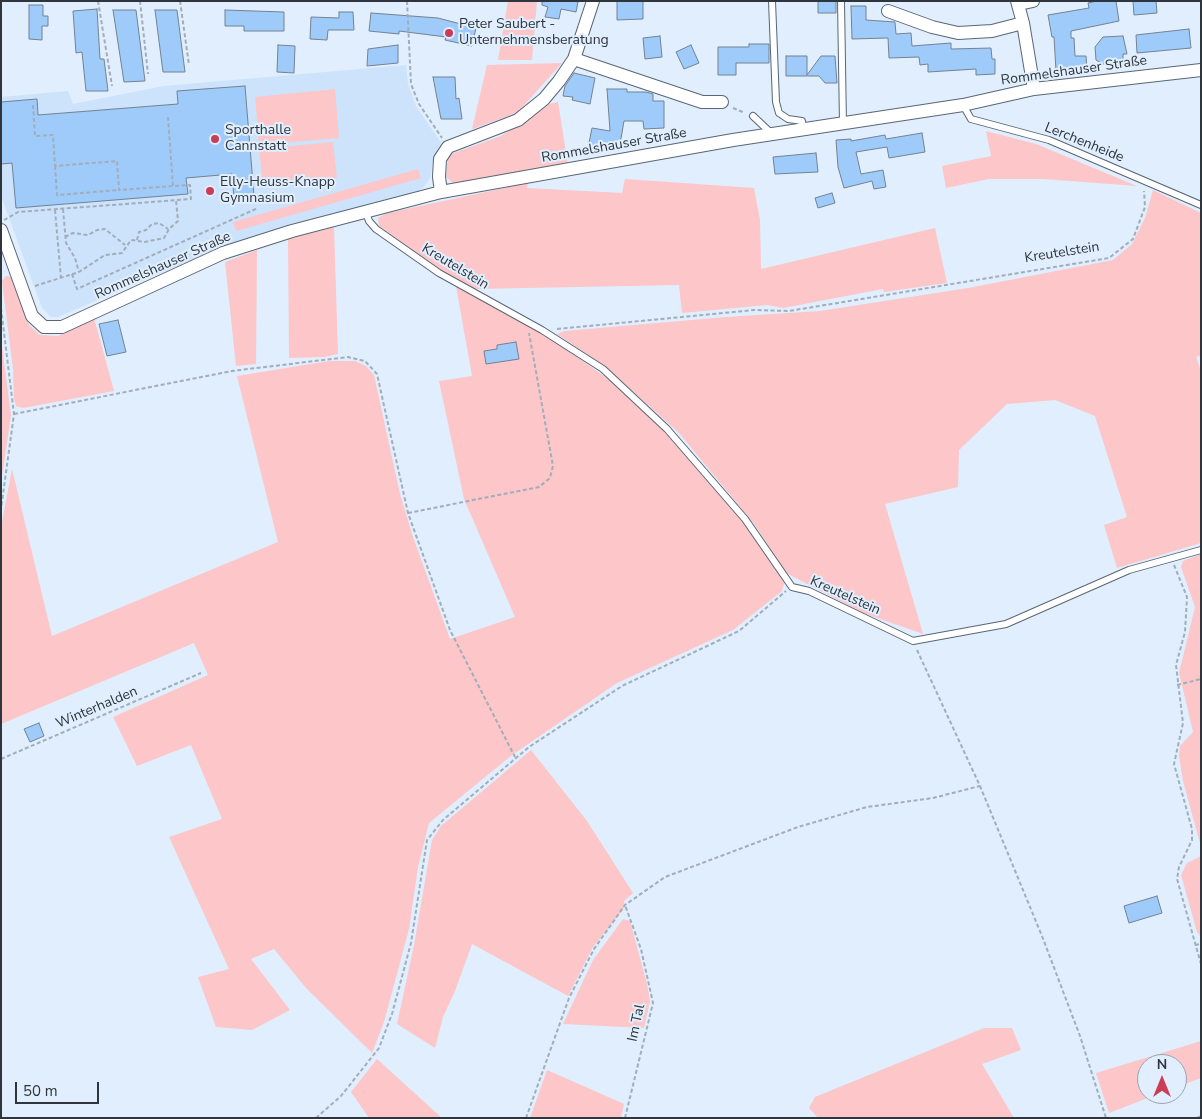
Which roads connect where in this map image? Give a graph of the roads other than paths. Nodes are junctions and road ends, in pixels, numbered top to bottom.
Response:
1 (593, 1) edge
2 (772, 1) edge
3 (841, 1) edge
4 (1033, 1) edge
5 (1018, 3) edge
6 (888, 11) dead end
7 (1023, 22) junction
8 (574, 59) junction
9 (1201, 70) edge
10 (1034, 89) junction
11 (722, 102) road end
12 (963, 104) junction
13 (753, 116) road end
14 (843, 125) junction
15 (804, 130) junction
16 (773, 134) junction
17 (441, 192) junction
18 (1201, 205) edge
19 (366, 212) junction
20 (1, 230) edge
21 (1201, 550) edge

1 - 8 street
2 - 15 lane
3 - 14 lane
4 - 5 street
5 - 7 street
6 - 7 street
7 - 10 street
8 - 11 street
8 - 17 street
9 - 10 street, Rommelshauser Straße
10 - 12 street, Rommelshauser Straße
12 - 14 street, Rommelshauser Straße
12 - 18 lane, Lerchenheide
13 - 16 lane
14 - 15 street, Rommelshauser Straße
15 - 16 street, Rommelshauser Straße
16 - 17 street, Rommelshauser Straße
17 - 19 street, Rommelshauser Straße
19 - 20 street, Rommelshauser Straße
19 - 21 lane, Kreutelstein

